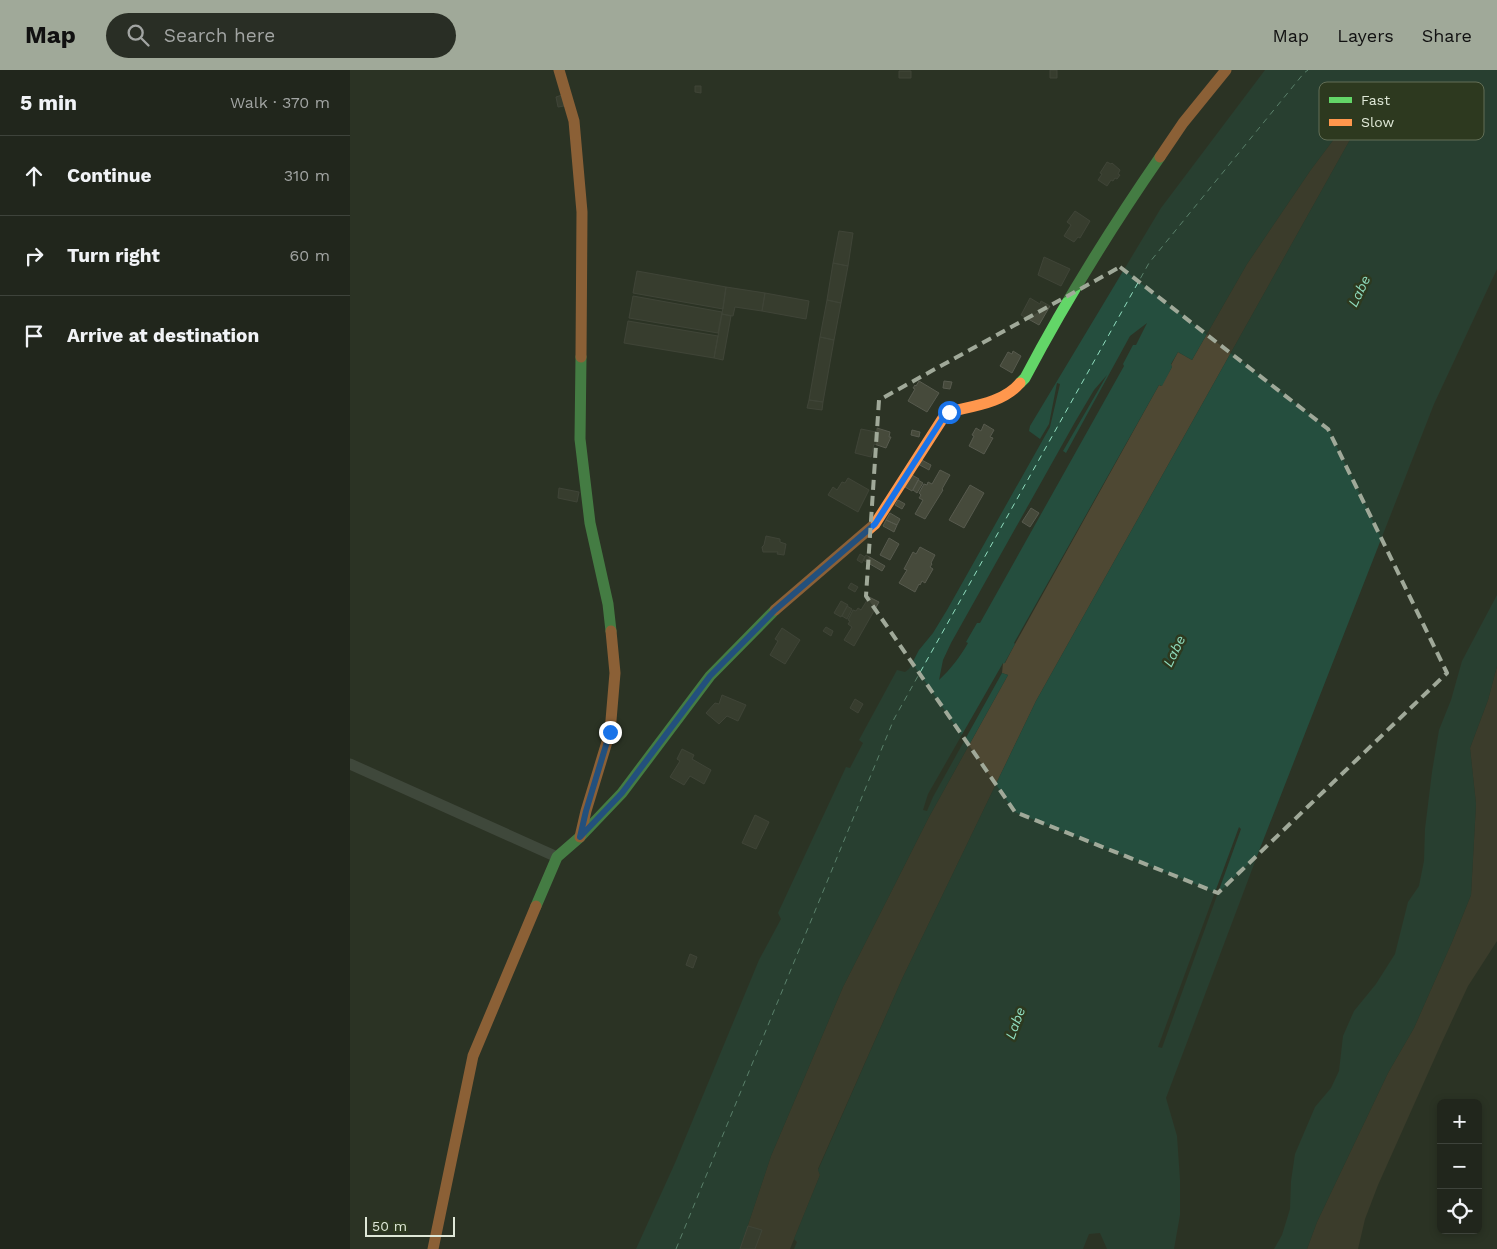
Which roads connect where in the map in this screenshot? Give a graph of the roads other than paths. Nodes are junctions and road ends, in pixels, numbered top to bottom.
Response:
1 (559, 70) edge
2 (1226, 70) edge
3 (350, 764) edge
4 (580, 837) junction
5 (557, 857) junction
6 (434, 1249) edge

1 - 4 street
2 - 4 street
3 - 5 street
4 - 5 street
5 - 6 street

